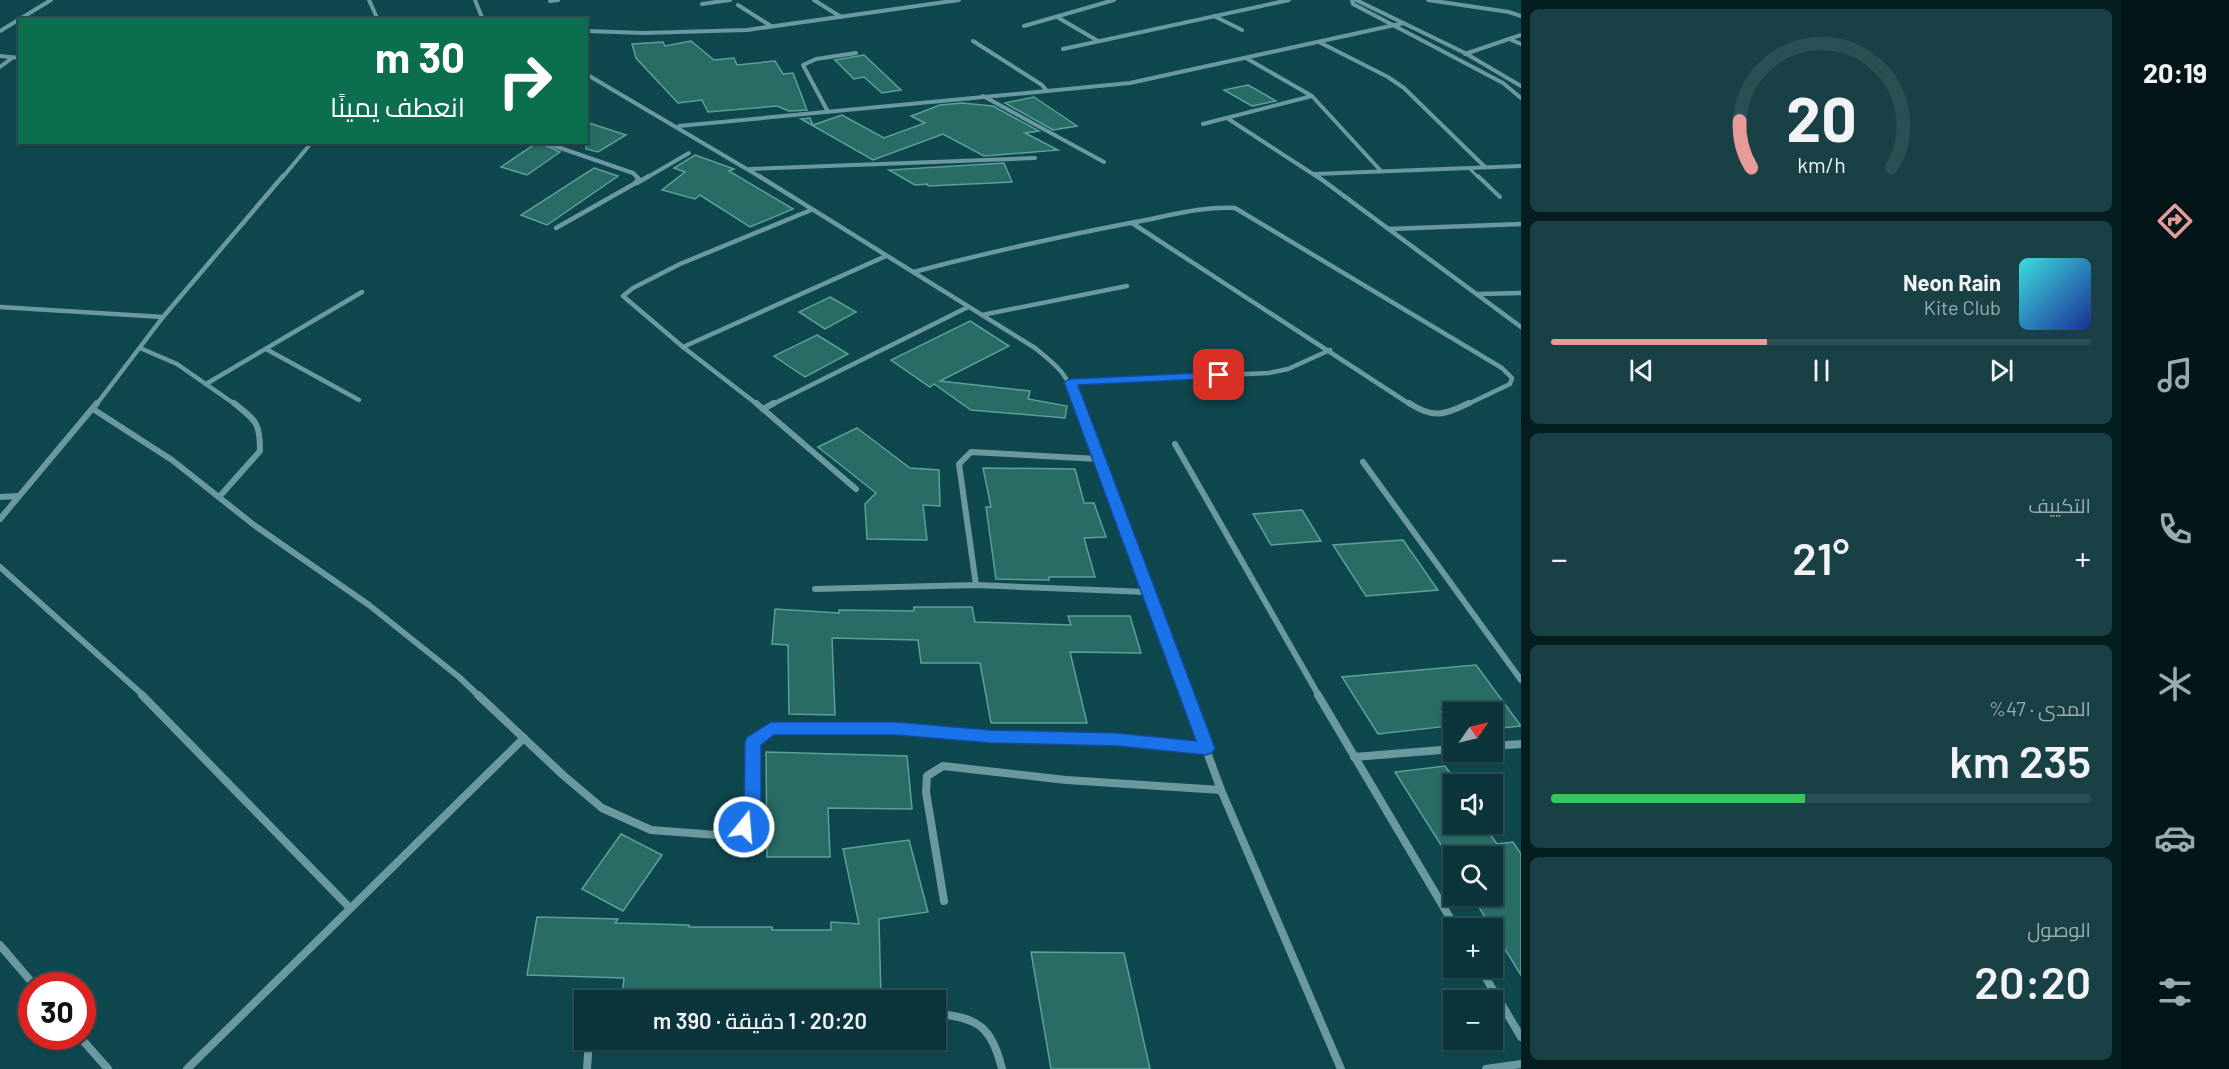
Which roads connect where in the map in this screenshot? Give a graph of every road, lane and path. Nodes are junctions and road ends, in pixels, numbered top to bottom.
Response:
1 (51, 0) edge
2 (369, 0) edge
3 (475, 0) edge
4 (558, 0) edge
5 (730, 0) edge
6 (814, 0) edge
7 (959, 0) edge
8 (1114, 0) edge
9 (1289, 0) edge
10 (1354, 0) edge
11 (1428, 0) edge
12 (550, 1) edge
13 (1256, 3) dead end
14 (702, 4) dead end
15 (738, 5) dead end
16 (1262, 5) junction
17 (1214, 16) junction
18 (1521, 16) edge
19 (842, 17) junction
20 (1057, 17) junction
21 (21, 18) edge
22 (377, 18) edge
23 (482, 18) edge
24 (18, 20) edge
25 (1404, 23) junction
26 (1395, 25) junction
27 (1024, 26) dead end
28 (771, 27) junction
29 (1242, 30) dead end
30 (0, 31) edge
31 (588, 31) edge
32 (1521, 35) edge
33 (1509, 39) junction
34 (973, 41) dead end
35 (1099, 41) junction
36 (1318, 42) junction
37 (1521, 44) edge
38 (1063, 49) dead end
39 (856, 53) dead end
40 (1465, 53) junction
41 (0, 56) edge
42 (1455, 56) junction
43 (12, 58) junction
44 (18, 58) edge
45 (1246, 58) junction
46 (0, 68) edge
47 (588, 75) edge
48 (1521, 86) edge
49 (1047, 91) junction
50 (983, 96) junction
51 (1312, 96) junction
52 (1521, 98) edge
53 (828, 112) junction
54 (1227, 118) junction
55 (1203, 124) dead end
56 (679, 126) junction
57 (310, 144) edge
58 (549, 144) edge
59 (688, 153) dead end
60 (1035, 158) dead end
61 (1104, 162) dead end
62 (1521, 165) edge
63 (1485, 167) junction
64 (1469, 168) junction
65 (749, 169) junction
66 (1381, 171) junction
67 (1314, 174) junction
68 (634, 184) junction
69 (1500, 197) dead end
70 (811, 210) junction
71 (1132, 223) junction
72 (1521, 224) edge
73 (556, 228) dead end
74 (1388, 229) junction
75 (886, 256) junction
76 (914, 272) junction
77 (1128, 286) dead end
78 (362, 292) dead end
79 (1521, 293) edge
80 (1477, 294) junction
81 (0, 307) edge
82 (968, 307) junction
83 (981, 315) junction
84 (164, 317) junction
85 (1521, 327) edge
86 (683, 347) junction
87 (140, 348) junction
88 (266, 349) junction
89 (1330, 350) junction
90 (1070, 382) junction
91 (206, 384) junction
92 (359, 400) dead end
93 (93, 409) junction
94 (763, 409) junction
95 (1175, 444) dead end
96 (1098, 459) junction
97 (1363, 462) dead end
98 (856, 489) dead end
99 (19, 496) junction
100 (0, 497) edge
101 (219, 497) junction
102 (0, 519) edge
103 (0, 567) edge
104 (976, 585) junction
105 (815, 589) dead end
106 (1147, 592) junction
107 (1521, 680) edge
108 (524, 738) junction
109 (1521, 744) edge
110 (1503, 745) edge
111 (1206, 748) junction
112 (1443, 750) edge
113 (1354, 757) junction
114 (1221, 790) junction
115 (944, 900) dead end
116 (350, 908) junction
117 (1450, 918) edge
118 (1, 948) edge
119 (22, 972) edge
120 (1486, 978) edge
121 (946, 1015) edge
122 (1521, 1036) edge
123 (91, 1050) edge
124 (588, 1050) edge
125 (1521, 1064) edge
126 (108, 1069) edge
127 (187, 1069) edge
128 (587, 1069) edge
129 (1002, 1069) edge
130 (1341, 1069) edge
131 (1486, 1069) edge

1 - 21 street
2 - 22 street
3 - 23 street
4 - 12 street
5 - 14 street
6 - 19 street
7 - 19 street
8 - 20 street
9 - 16 street
10 - 25 street
10 - 26 street
11 - 18 street
13 - 16 street
15 - 28 street
16 - 17 street
17 - 29 street
17 - 35 street
19 - 28 street
20 - 27 street
20 - 35 street
24 - 30 street
25 - 26 street
25 - 40 street
26 - 36 street
26 - 42 street
28 - 31 street
32 - 33 street
33 - 37 street
33 - 40 street
34 - 49 street
35 - 38 street
36 - 45 street
36 - 63 street
39 - 53 street
40 - 42 street
40 - 48 street
41 - 43 street
42 - 52 street
43 - 44 street
43 - 46 street
45 - 49 street
45 - 51 street
47 - 56 street
49 - 50 street
50 - 53 street
50 - 61 street
51 - 54 street
51 - 66 street
53 - 56 street
54 - 55 street
54 - 67 street
56 - 65 street
57 - 84 street
58 - 68 street
59 - 68 street
60 - 65 street
62 - 63 street
63 - 64 street
64 - 66 street
64 - 69 lane
65 - 70 street
66 - 67 street
67 - 74 street
68 - 73 street
70 - 75 street
70 - 86 street
71 - 76 street
71 - 89 street
71 - 89 street
72 - 74 street
74 - 80 street
75 - 76 street
75 - 86 street
76 - 82 street
77 - 83 street
78 - 88 street
79 - 80 street
80 - 85 street
81 - 84 street
82 - 83 street
82 - 94 street
83 - 90 street
84 - 87 street
86 - 94 street
87 - 91 street
87 - 93 street
88 - 91 street
88 - 92 street
89 - 90 street
90 - 96 street
91 - 101 street
93 - 99 street
93 - 101 street
94 - 98 street
95 - 113 street
96 - 104 street
96 - 106 street
97 - 107 street
99 - 100 street
99 - 102 street
101 - 108 street
103 - 116 street
104 - 105 street
104 - 106 street
106 - 111 street
108 - 111 street
108 - 116 street
109 - 110 street
111 - 114 street
112 - 113 street
113 - 117 street
114 - 115 street
114 - 130 street
116 - 127 street
118 - 119 street
120 - 122 street
121 - 129 street
123 - 126 street
124 - 128 street
125 - 131 street

